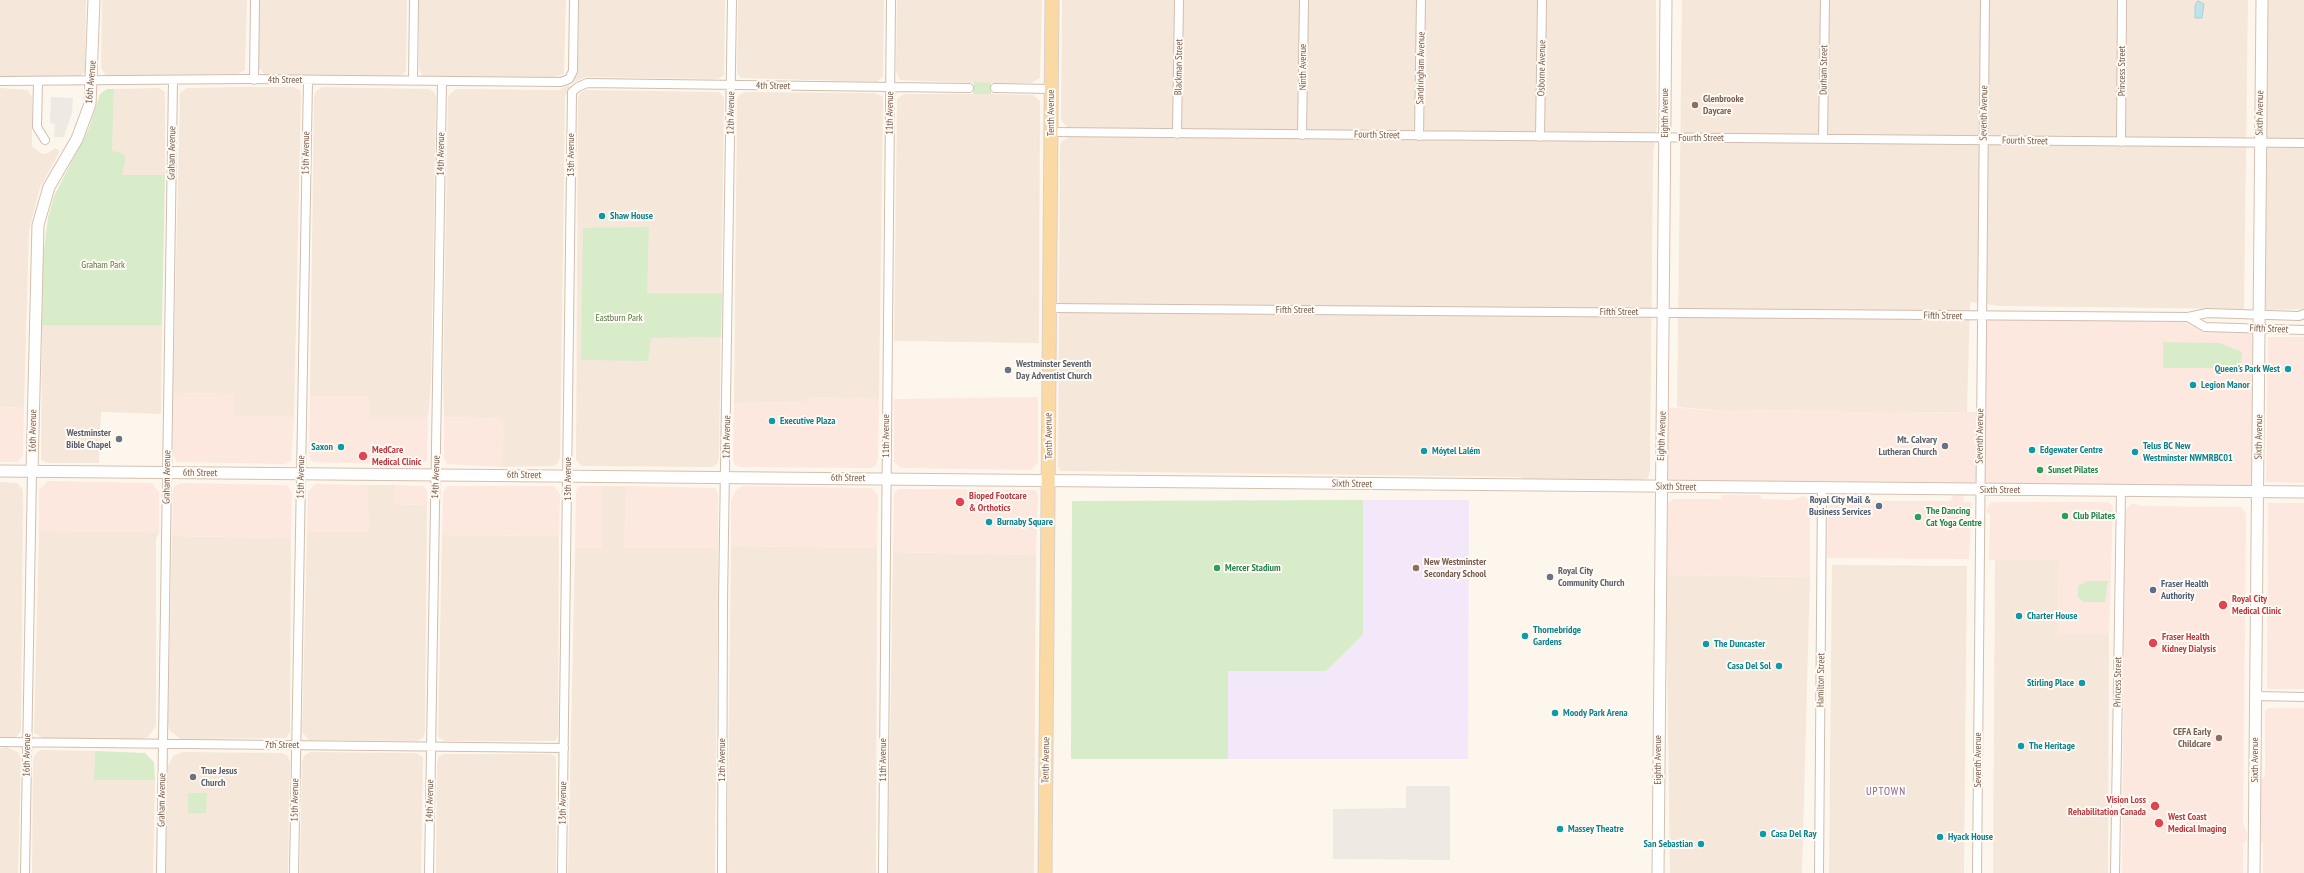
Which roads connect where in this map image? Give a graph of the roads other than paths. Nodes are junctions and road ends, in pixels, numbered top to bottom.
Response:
1 (94, 0) edge
2 (255, 0) edge
3 (414, 0) edge
4 (574, 0) edge
5 (732, 0) edge
6 (891, 0) edge
7 (1052, 0) edge
8 (1179, 0) edge
9 (1304, 0) edge
10 (1421, 0) edge
11 (1542, 0) edge
12 (1666, 0) edge
13 (1825, 0) edge
14 (1985, 0) edge
15 (2122, 0) edge
16 (2262, 0) edge
17 (173, 80) junction
18 (254, 80) junction
19 (308, 80) junction
20 (0, 81) edge
21 (413, 81) junction
22 (38, 82) junction
23 (92, 82) junction
24 (442, 82) junction
25 (731, 85) junction
26 (578, 87) joint
27 (891, 88) junction
28 (969, 88) dead end
29 (995, 88) dead end
30 (1051, 89) junction
31 (1051, 132) junction
32 (1177, 134) junction
33 (1302, 135) junction
34 (1419, 136) junction
35 (1540, 137) junction
36 (1665, 138) junction
37 (45, 140) dead end
38 (1823, 140) junction
39 (1984, 141) junction
40 (2121, 142) junction
41 (2304, 143) edge
42 (2260, 144) junction
43 (1049, 308) junction
44 (1661, 313) junction
45 (2304, 314) edge
46 (2260, 315) junction
47 (1982, 316) junction
48 (2188, 317) junction
49 (2260, 330) junction
50 (2304, 330) edge
51 (0, 471) edge
52 (32, 471) junction
53 (166, 473) junction
54 (301, 474) junction
55 (436, 475) junction
56 (568, 476) junction
57 (726, 477) junction
58 (886, 478) junction
59 (1049, 481) junction
60 (1660, 486) junction
61 (1822, 488) junction
62 (1980, 490) junction
63 (2121, 491) junction
64 (2258, 492) junction
65 (2304, 492) edge
66 (2256, 696) junction
67 (2304, 696) edge
68 (0, 742) edge
69 (27, 743) junction
70 (162, 745) junction
71 (296, 745) junction
72 (431, 746) junction
73 (564, 748) junction
74 (25, 873) edge
75 (161, 873) edge
76 (294, 873) edge
77 (429, 873) edge
78 (562, 873) edge
79 (722, 873) edge
80 (883, 873) edge
81 (1045, 873) edge
82 (1658, 873) edge
83 (1819, 873) edge
84 (1977, 873) edge
85 (2115, 873) edge
86 (2254, 873) edge

1 - 23 street, 16th Avenue
2 - 18 street
3 - 21 street
4 - 24 street, 4th Street
5 - 25 street, 12th Avenue
6 - 27 street, 11th Avenue
7 - 30 main road, Tenth Avenue
8 - 32 street, Blackman Street
9 - 33 street, Ninth Avenue
10 - 34 street, Sandringham Avenue
11 - 35 street, Osborne Avenue
12 - 36 street, Eighth Avenue
13 - 38 street, Durham Street
14 - 39 street, Seventh Avenue
15 - 40 street, Princess Street
16 - 42 street, Sixth Avenue
17 - 18 street, 4th Street
17 - 23 street, 4th Street
17 - 53 street, Graham Avenue
18 - 19 street, 4th Street
19 - 21 street, 4th Street
19 - 54 street, 15th Avenue
20 - 22 street, 4th Street
21 - 24 street, 4th Street
22 - 23 street, 4th Street
22 - 37 street
23 - 52 street, 16th Avenue
24 - 55 street, 14th Avenue
25 - 26 street, 4th Street
25 - 27 street, 4th Street
25 - 57 street, 12th Avenue
26 - 56 street, 13th Avenue
27 - 28 street, 4th Street
27 - 58 street, 11th Avenue
29 - 30 street
30 - 31 main road, Tenth Avenue
31 - 32 street, Fourth Street
31 - 43 main road, Tenth Avenue
32 - 33 street, Fourth Street
33 - 34 street, Fourth Street
34 - 35 street, Fourth Street
35 - 36 street, Fourth Street
36 - 38 street, Fourth Street
36 - 44 street, Eighth Avenue
38 - 39 street, Fourth Street
39 - 40 street, Fourth Street
39 - 47 street, Seventh Avenue
40 - 42 street, Fourth Street
41 - 42 street, Fourth Street
42 - 46 street, Sixth Avenue
43 - 44 street, Fifth Street
43 - 59 main road, Tenth Avenue
44 - 47 street, Fifth Street
44 - 60 street, Eighth Avenue
45 - 46 street, Fifth Street
46 - 48 street, Fifth Street
46 - 49 street, Sixth Avenue
47 - 48 street, Fifth Street
47 - 62 street, Seventh Avenue
48 - 49 street, Fifth Street
49 - 50 street, Fifth Street
49 - 64 street, Sixth Avenue
51 - 52 street, 6th Street
52 - 53 street, 6th Street
52 - 69 street, 16th Avenue
53 - 54 street, 6th Street
53 - 70 street, Graham Avenue
54 - 55 street, 6th Street
54 - 71 street, 15th Avenue
55 - 56 street, 6th Street
55 - 72 street, 14th Avenue
56 - 57 street, 6th Street
56 - 73 street, 13th Avenue
57 - 58 street, 6th Street
57 - 79 street, 12th Avenue
58 - 59 street, 6th Street
58 - 80 street, 11th Avenue
59 - 60 street, Sixth Street
59 - 81 main road, Tenth Avenue
60 - 61 street, Sixth Street
60 - 82 street, Eighth Avenue
61 - 62 street, Sixth Street
61 - 83 street, Hamilton Street
62 - 63 street, Sixth Street
62 - 84 street, Seventh Avenue
63 - 64 street, Sixth Street
63 - 85 street, Princess Street
64 - 65 street, Sixth Street
64 - 66 street, Sixth Avenue
66 - 67 street
66 - 86 street, Sixth Avenue
68 - 69 street, 7th Street
69 - 70 street, 7th Street
69 - 74 street, 16th Avenue
70 - 71 street, 7th Street
70 - 75 street, Graham Avenue
71 - 72 street, 7th Street
71 - 76 street, 15th Avenue
72 - 73 street, 7th Street
72 - 77 street, 14th Avenue
73 - 78 street, 13th Avenue

